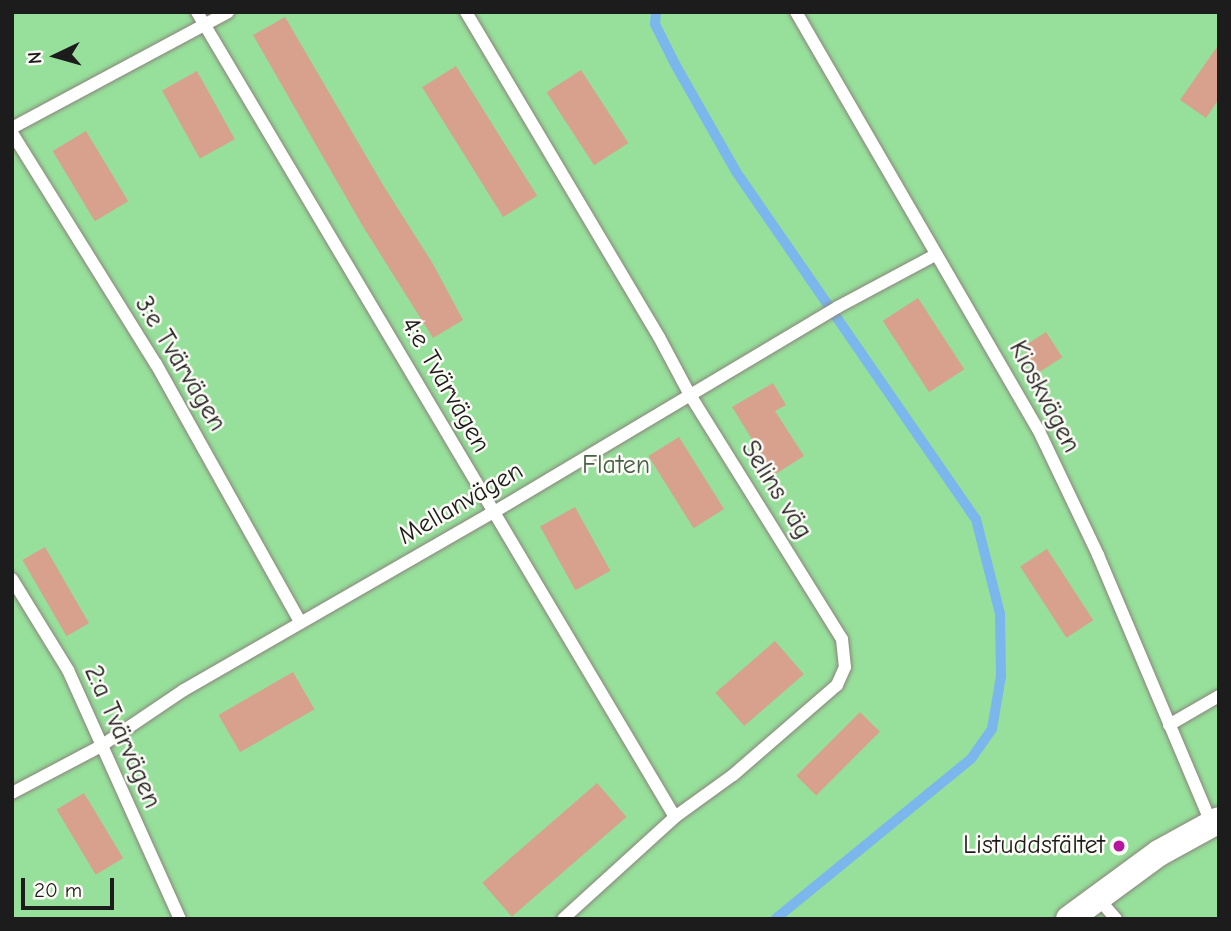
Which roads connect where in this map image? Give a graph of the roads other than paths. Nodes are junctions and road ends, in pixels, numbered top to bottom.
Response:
1 (197, 12) edge
2 (228, 12) edge
3 (466, 12) edge
4 (796, 12) edge
5 (205, 26) junction
6 (12, 128) edge
7 (12, 133) edge
8 (935, 255) junction
9 (690, 395) junction
10 (494, 512) junction
11 (12, 579) edge
12 (300, 622) junction
13 (1219, 696) edge
14 (1168, 725) junction
15 (101, 746) junction
16 (12, 793) edge
17 (675, 817) junction
18 (1215, 822) edge
19 (1097, 897) junction
20 (180, 919) edge
21 (563, 919) edge
22 (1069, 919) edge
23 (1115, 919) edge

1 - 5 lane, 4:e Tvärvägen
2 - 5 lane
3 - 9 lane, Selins väg
4 - 8 lane, Kioskvägen
5 - 6 lane
5 - 10 lane, 4:e Tvärvägen
7 - 12 lane, 3:e Tvärvägen
8 - 9 lane, Mellanvägen
8 - 14 lane, Kioskvägen
9 - 10 lane, Mellanvägen
9 - 17 lane, Selins väg
10 - 12 lane, Mellanvägen
10 - 17 lane, 4:e Tvärvägen
11 - 15 lane, 2:a Tvärvägen
12 - 15 lane, Mellanvägen
13 - 14 lane
14 - 18 lane, Kioskvägen
15 - 16 lane, Mellanvägen
15 - 20 lane, 2:a Tvärvägen
17 - 21 lane, Selins väg
18 - 19 street
19 - 22 street
19 - 23 lane

